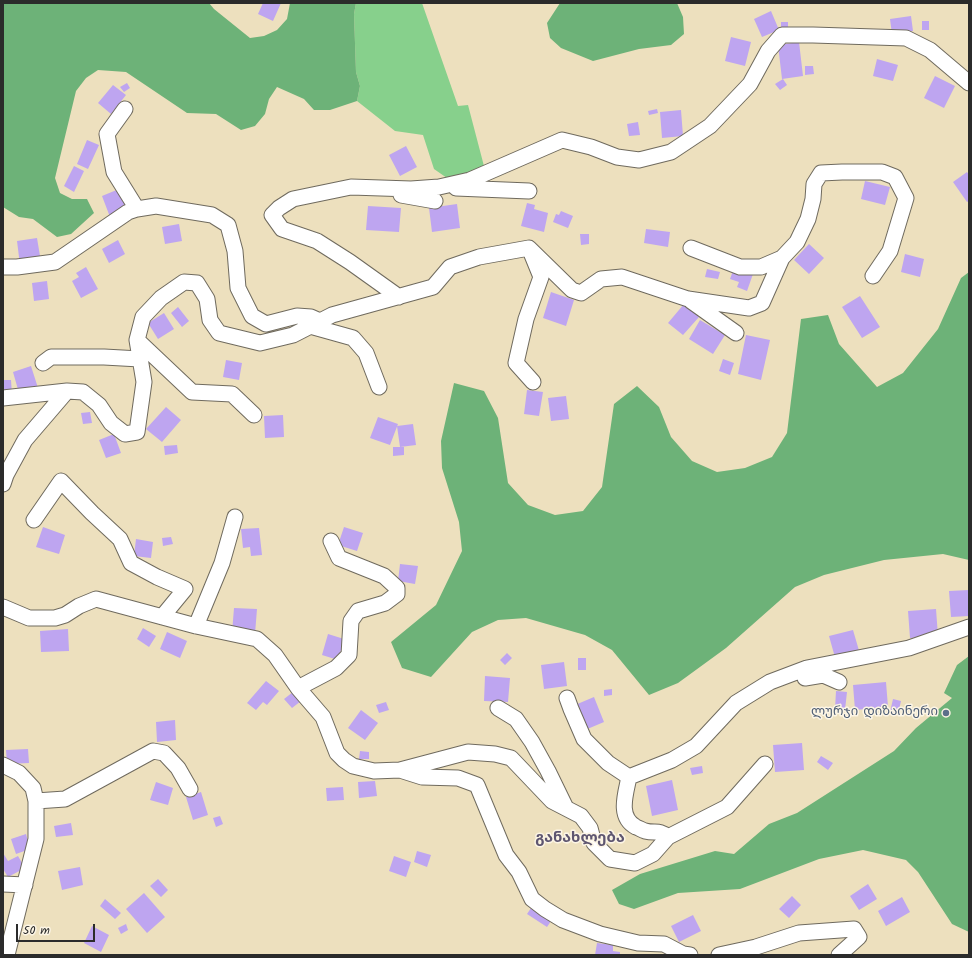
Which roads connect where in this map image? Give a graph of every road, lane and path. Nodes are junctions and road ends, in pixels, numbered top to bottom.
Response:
1 (969, 83) edge
2 (125, 109) dead end
3 (529, 192) dead end
4 (437, 194) junction
5 (137, 209) junction
6 (529, 248) junction
7 (691, 248) dead end
8 (782, 258) junction
9 (3, 267) edge
10 (873, 276) dead end
11 (400, 297) junction
12 (688, 299) junction
13 (315, 324) junction
14 (736, 333) dead end
15 (138, 340) junction
16 (140, 359) junction
17 (43, 363) dead end
18 (534, 382) dead end
19 (379, 387) dead end
20 (67, 391) junction
21 (3, 398) edge
22 (254, 415) dead end
23 (3, 484) edge
24 (235, 517) dead end
25 (34, 520) dead end
26 (331, 541) dead end
27 (3, 607) edge
28 (162, 617) junction
29 (196, 626) junction
30 (969, 627) edge
31 (770, 682) junction
32 (839, 682) dead end
33 (298, 688) junction
34 (567, 698) dead end
35 (498, 708) dead end
36 (765, 764) dead end
37 (3, 765) edge
38 (400, 770) junction
39 (629, 777) junction
40 (190, 789) dead end
41 (36, 801) junction
42 (566, 808) junction
43 (668, 838) junction
44 (3, 884) edge
45 (25, 885) junction
46 (636, 949) edge
47 (7, 955) edge
48 (690, 955) edge
49 (719, 955) edge
50 (839, 955) edge

1 - 4 street
2 - 5 street
3 - 4 street
4 - 11 street
5 - 9 street
5 - 13 street
6 - 11 street
6 - 12 street
6 - 18 street
7 - 8 street
8 - 10 street
8 - 12 street
11 - 13 street
12 - 14 street
13 - 15 street
13 - 19 street
15 - 16 street
15 - 22 street
16 - 17 street
16 - 20 street
20 - 21 street
20 - 23 street
24 - 29 street
25 - 28 street
26 - 33 street
27 - 28 street
28 - 29 street
29 - 33 street
30 - 31 street
31 - 32 street
31 - 39 street
33 - 38 street
34 - 39 street
35 - 42 street
36 - 43 street
37 - 41 street
38 - 42 street
38 - 46 street
39 - 43 street
40 - 41 street
41 - 45 street
42 - 43 street
44 - 45 street
45 - 47 street
46 - 48 street
49 - 50 street

